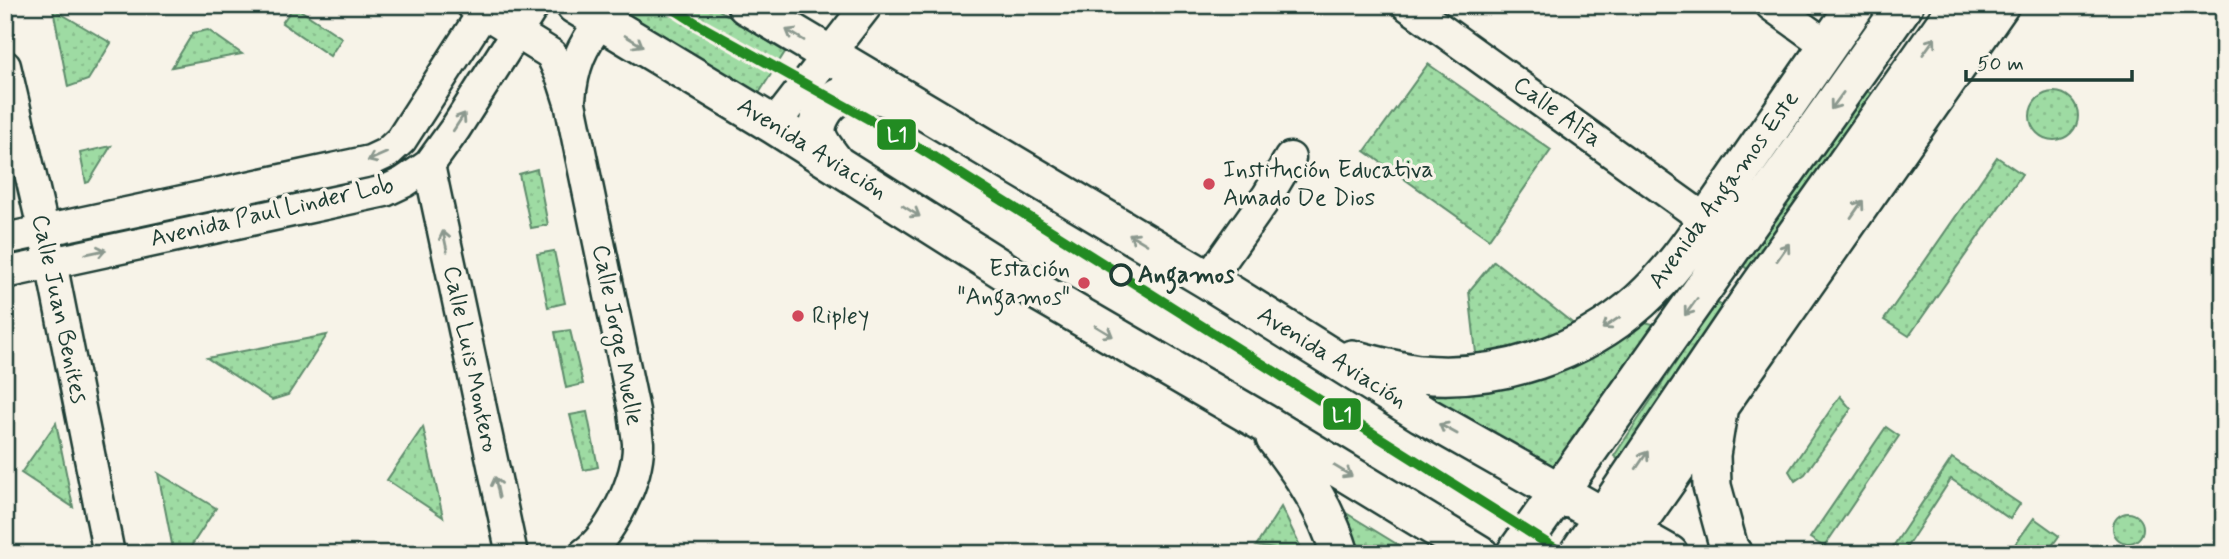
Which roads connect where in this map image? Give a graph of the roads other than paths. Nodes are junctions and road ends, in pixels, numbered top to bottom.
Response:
1 (534, 5) edge
2 (746, 5) edge
3 (867, 5) edge
4 (1771, 5) edge
5 (1856, 5) edge
6 (1904, 5) edge
7 (1958, 5) edge
8 (2000, 5) edge
9 (481, 7) edge
10 (1420, 9) edge
11 (588, 13) edge
12 (517, 32) junction
13 (1828, 46) junction
14 (829, 54) junction
15 (5, 66) edge
16 (1860, 70) junction
17 (1802, 83) junction
18 (1895, 94) junction
19 (570, 103) junction
20 (922, 110) junction
21 (774, 125) junction
22 (1290, 158) dead end
23 (836, 164) junction
24 (429, 165) junction
25 (1766, 201) junction
26 (1710, 214) junction
27 (44, 231) junction
28 (5, 239) edge
29 (51, 262) junction
30 (5, 272) edge
31 (1713, 276) junction
32 (1208, 281) junction
33 (1763, 312) junction
34 (1321, 352) junction
35 (1719, 405) junction
36 (1264, 423) junction
37 (1559, 490) junction
38 (1616, 534) edge
39 (108, 554) edge
40 (512, 554) edge
41 (584, 554) edge
42 (1340, 554) edge
43 (1479, 554) edge
44 (1515, 554) edge
45 (1578, 554) edge
46 (1669, 554) edge
47 (1733, 554) edge

1 - 12 street, Avenida Paul Linder Lob
14 -> 2 main road, Avenida Aviación
3 - 14 street
4 - 13 street
5 - 13 main road, Avenida Angamos Este
6 - 16 main road, Avenida Angamos Este
18 -> 7 main road
33 -> 8 main road
9 - 12 street
9 -> 27 street, Avenida Paul Linder Lob
10 - 26 street, Calle Alfa
11 - 19 street
11 -> 21 main road, Avenida Aviación
12 - 19 street
24 -> 12 street, Avenida Paul Linder Lob
13 - 17 main road, Avenida Angamos Este
14 - 20 main road, Avenida Aviación
14 - 21 street
15 - 27 street, Calle Juan Benites
16 - 17 main road
16 - 18 main road
16 -> 25 main road, Avenida Angamos Este
17 - 26 main road, Avenida Angamos Este
33 -> 18 main road
19 - 41 street, Calle Jorge Muelle
20 - 23 main road
32 -> 20 main road, Avenida Aviación
21 - 23 main road, Avenida Aviación
22 - 32 street
23 -> 36 main road, Avenida Aviación
29 -> 24 street, Avenida Paul Linder Lob
40 -> 24 street, Calle Luis Montero
25 - 26 main road
25 - 31 main road, Avenida Angamos Este
26 -> 34 main road, Avenida Angamos Este
27 - 28 street, Avenida Paul Linder Lob
27 - 29 street, Calle Juan Benites
29 - 30 street, Avenida Paul Linder Lob
29 - 39 street, Calle Juan Benites
31 - 33 main road
31 -> 37 main road, Avenida Angamos Este
32 - 34 main road, Avenida Aviación
33 - 35 main road
38 -> 33 main road
37 -> 34 main road, Avenida Aviación
35 - 38 main road
35 - 47 main road
36 - 42 main road
36 -> 43 main road, Avenida Aviación
37 - 38 main road, Avenida Aviación
37 - 44 main road, Avenida Angamos Este
38 - 45 main road
38 - 46 main road, Avenida Aviación

